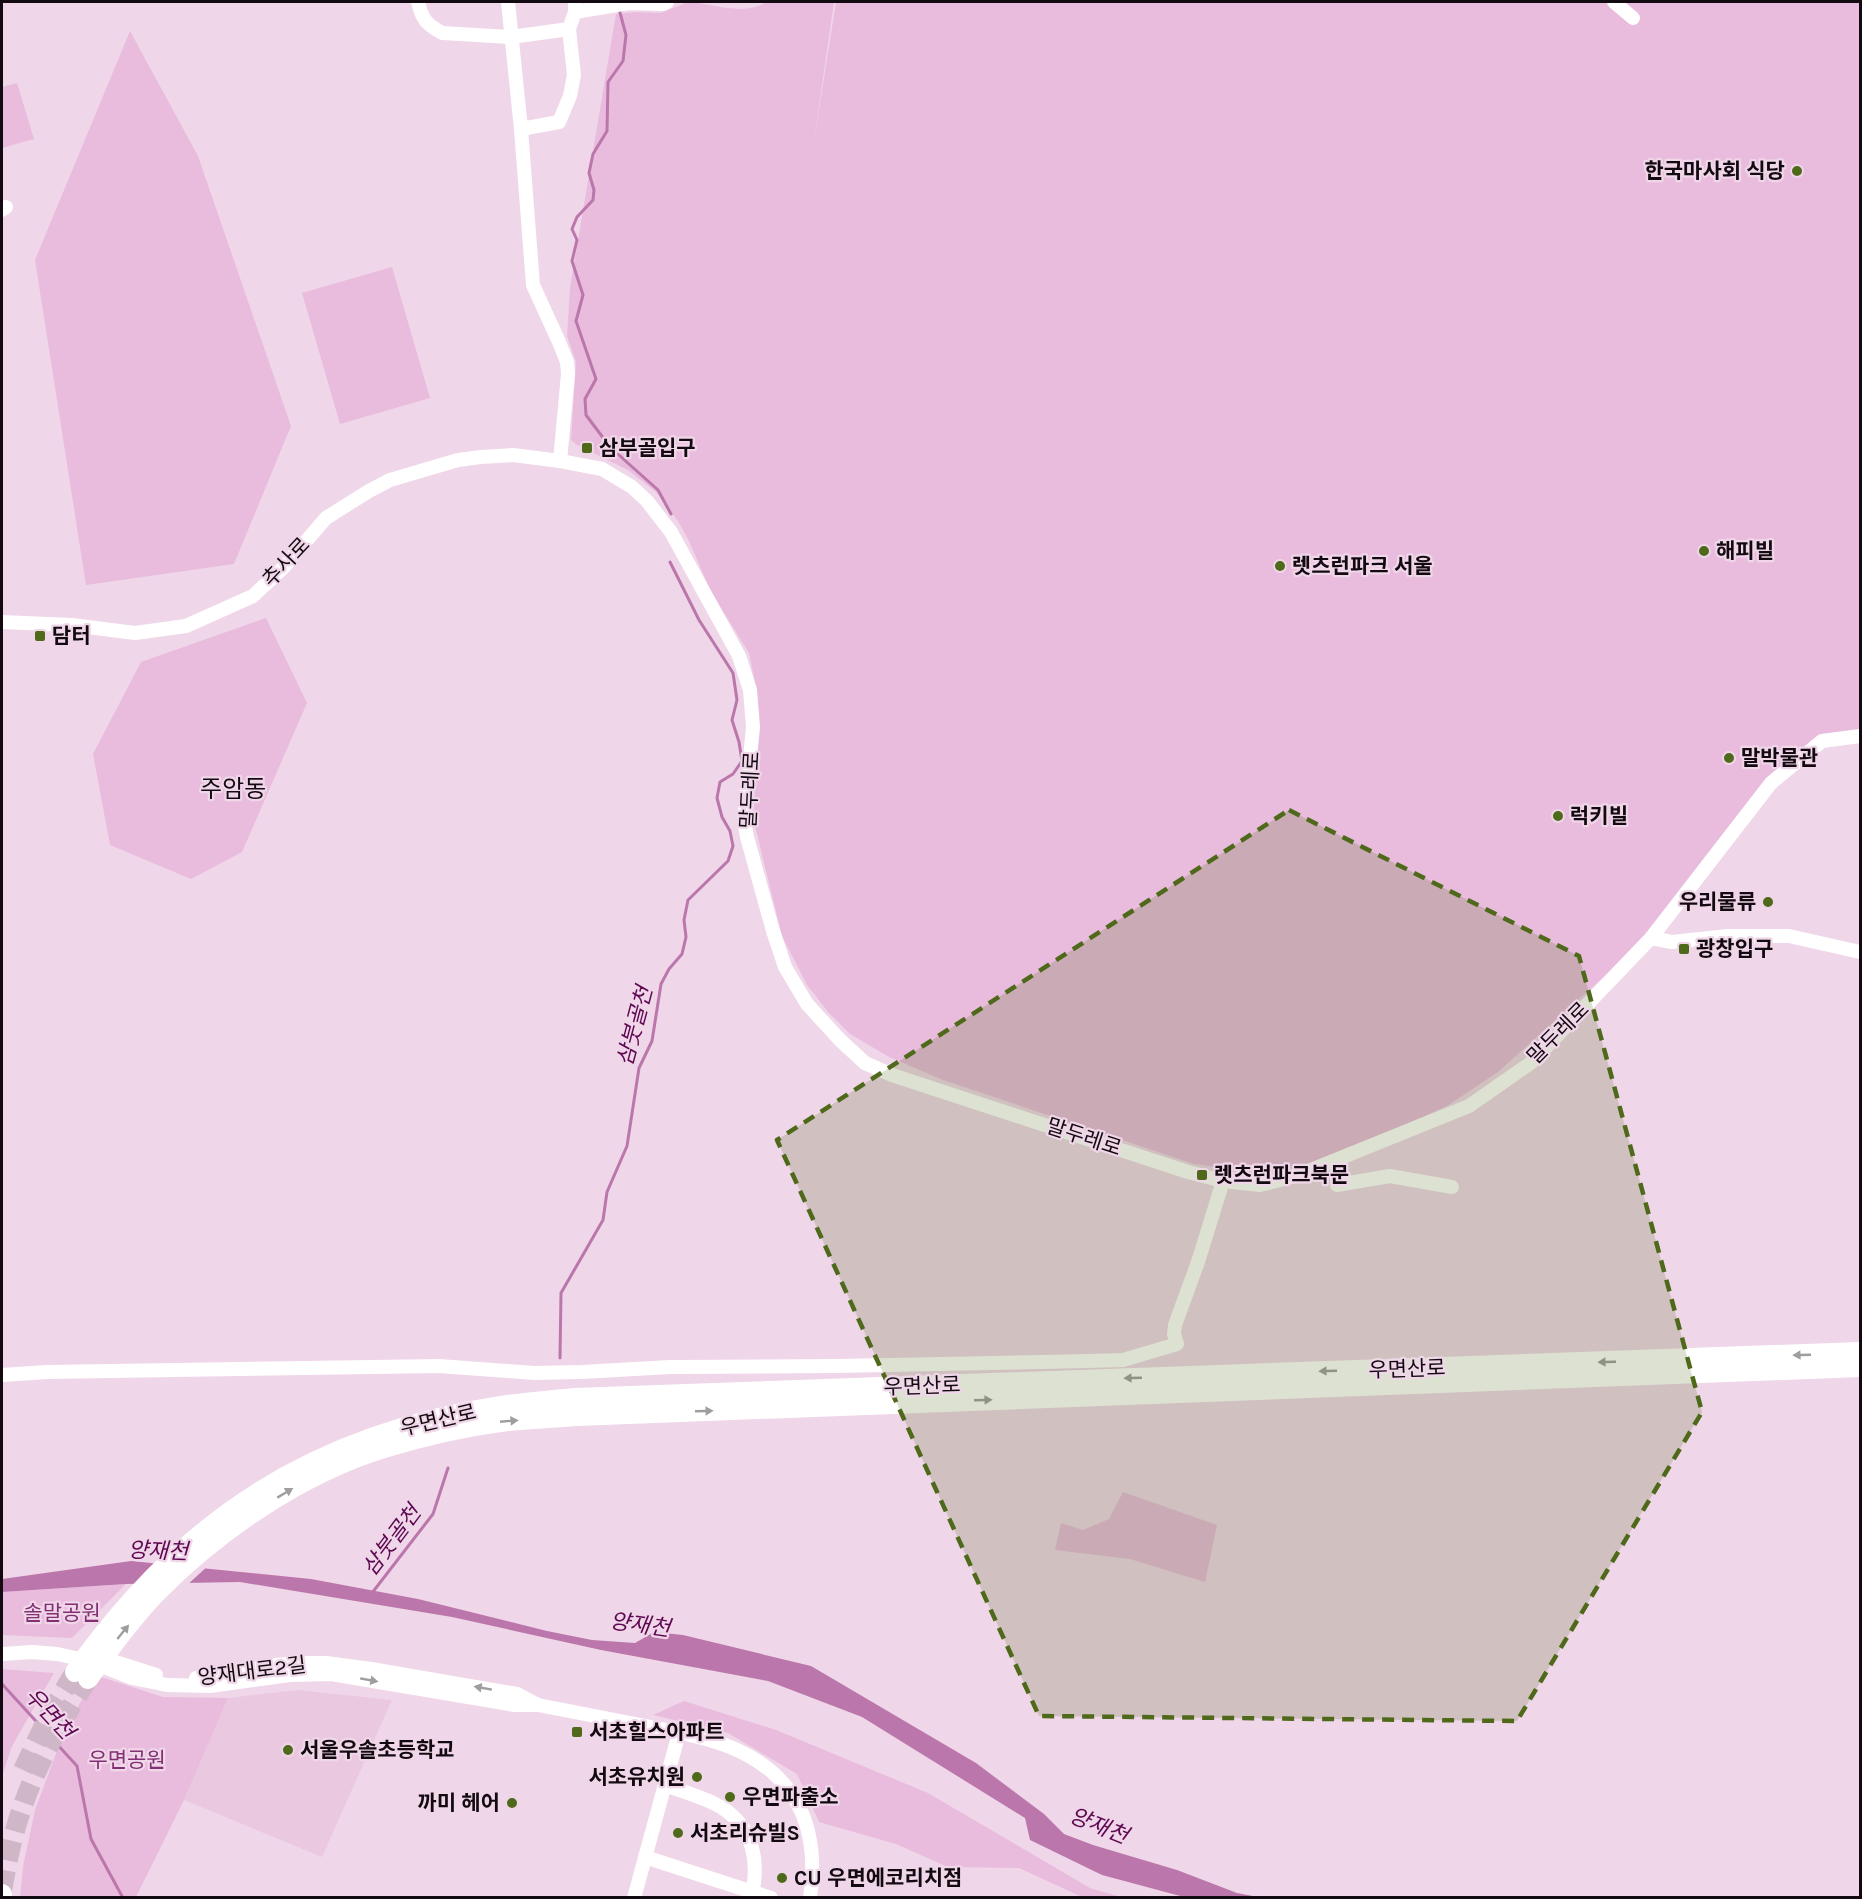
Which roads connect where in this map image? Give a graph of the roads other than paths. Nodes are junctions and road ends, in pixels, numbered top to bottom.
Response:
1 (418, 2) edge
2 (508, 2) edge
3 (668, 2) edge
4 (1614, 2) edge
5 (575, 7) edge
6 (1633, 18) dead end
7 (569, 29) junction
8 (511, 37) junction
9 (521, 129) junction
10 (560, 461) junction
11 (2, 622) edge
12 (1860, 736) edge
13 (1651, 938) junction
14 (1860, 952) edge
15 (1336, 1161) junction
16 (1223, 1181) junction
17 (1452, 1187) dead end
18 (1860, 1352) edge
19 (1860, 1367) edge
20 (2, 1375) edge
21 (229, 1521) junction
22 (2, 1644) edge
23 (2, 1654) edge
24 (82, 1675) tunnel mouth
25 (538, 1706) junction
26 (679, 1733) junction
27 (665, 1785) junction
28 (645, 1857) junction
29 (752, 1894) edge
30 (634, 1898) edge
31 (771, 1898) edge
32 (810, 1898) edge

1 - 8 street
2 - 8 street
3 - 5 street
4 - 6 street
5 - 7 street
7 - 8 street
7 - 9 street
8 - 9 street
9 - 10 street
10 - 11 street, 추사로
10 - 16 street, 말두레로
12 - 13 street, 말두레로
13 - 14 street
13 - 15 street, 말두레로
15 - 16 street, 말두레로
15 - 17 street
16 - 20 street
18 -> 21 highway, 우면산로
21 -> 19 highway, 우면산로
21 - 24 highway, 우면산로
25 -> 22 street, 양재대로2길
23 -> 25 street, 양재대로2길
25 - 26 street, 양재대로2길
26 - 27 street
26 - 32 street, 양재대로2길
27 - 28 street
27 - 29 street
28 - 29 street
28 - 30 street
29 - 31 street

